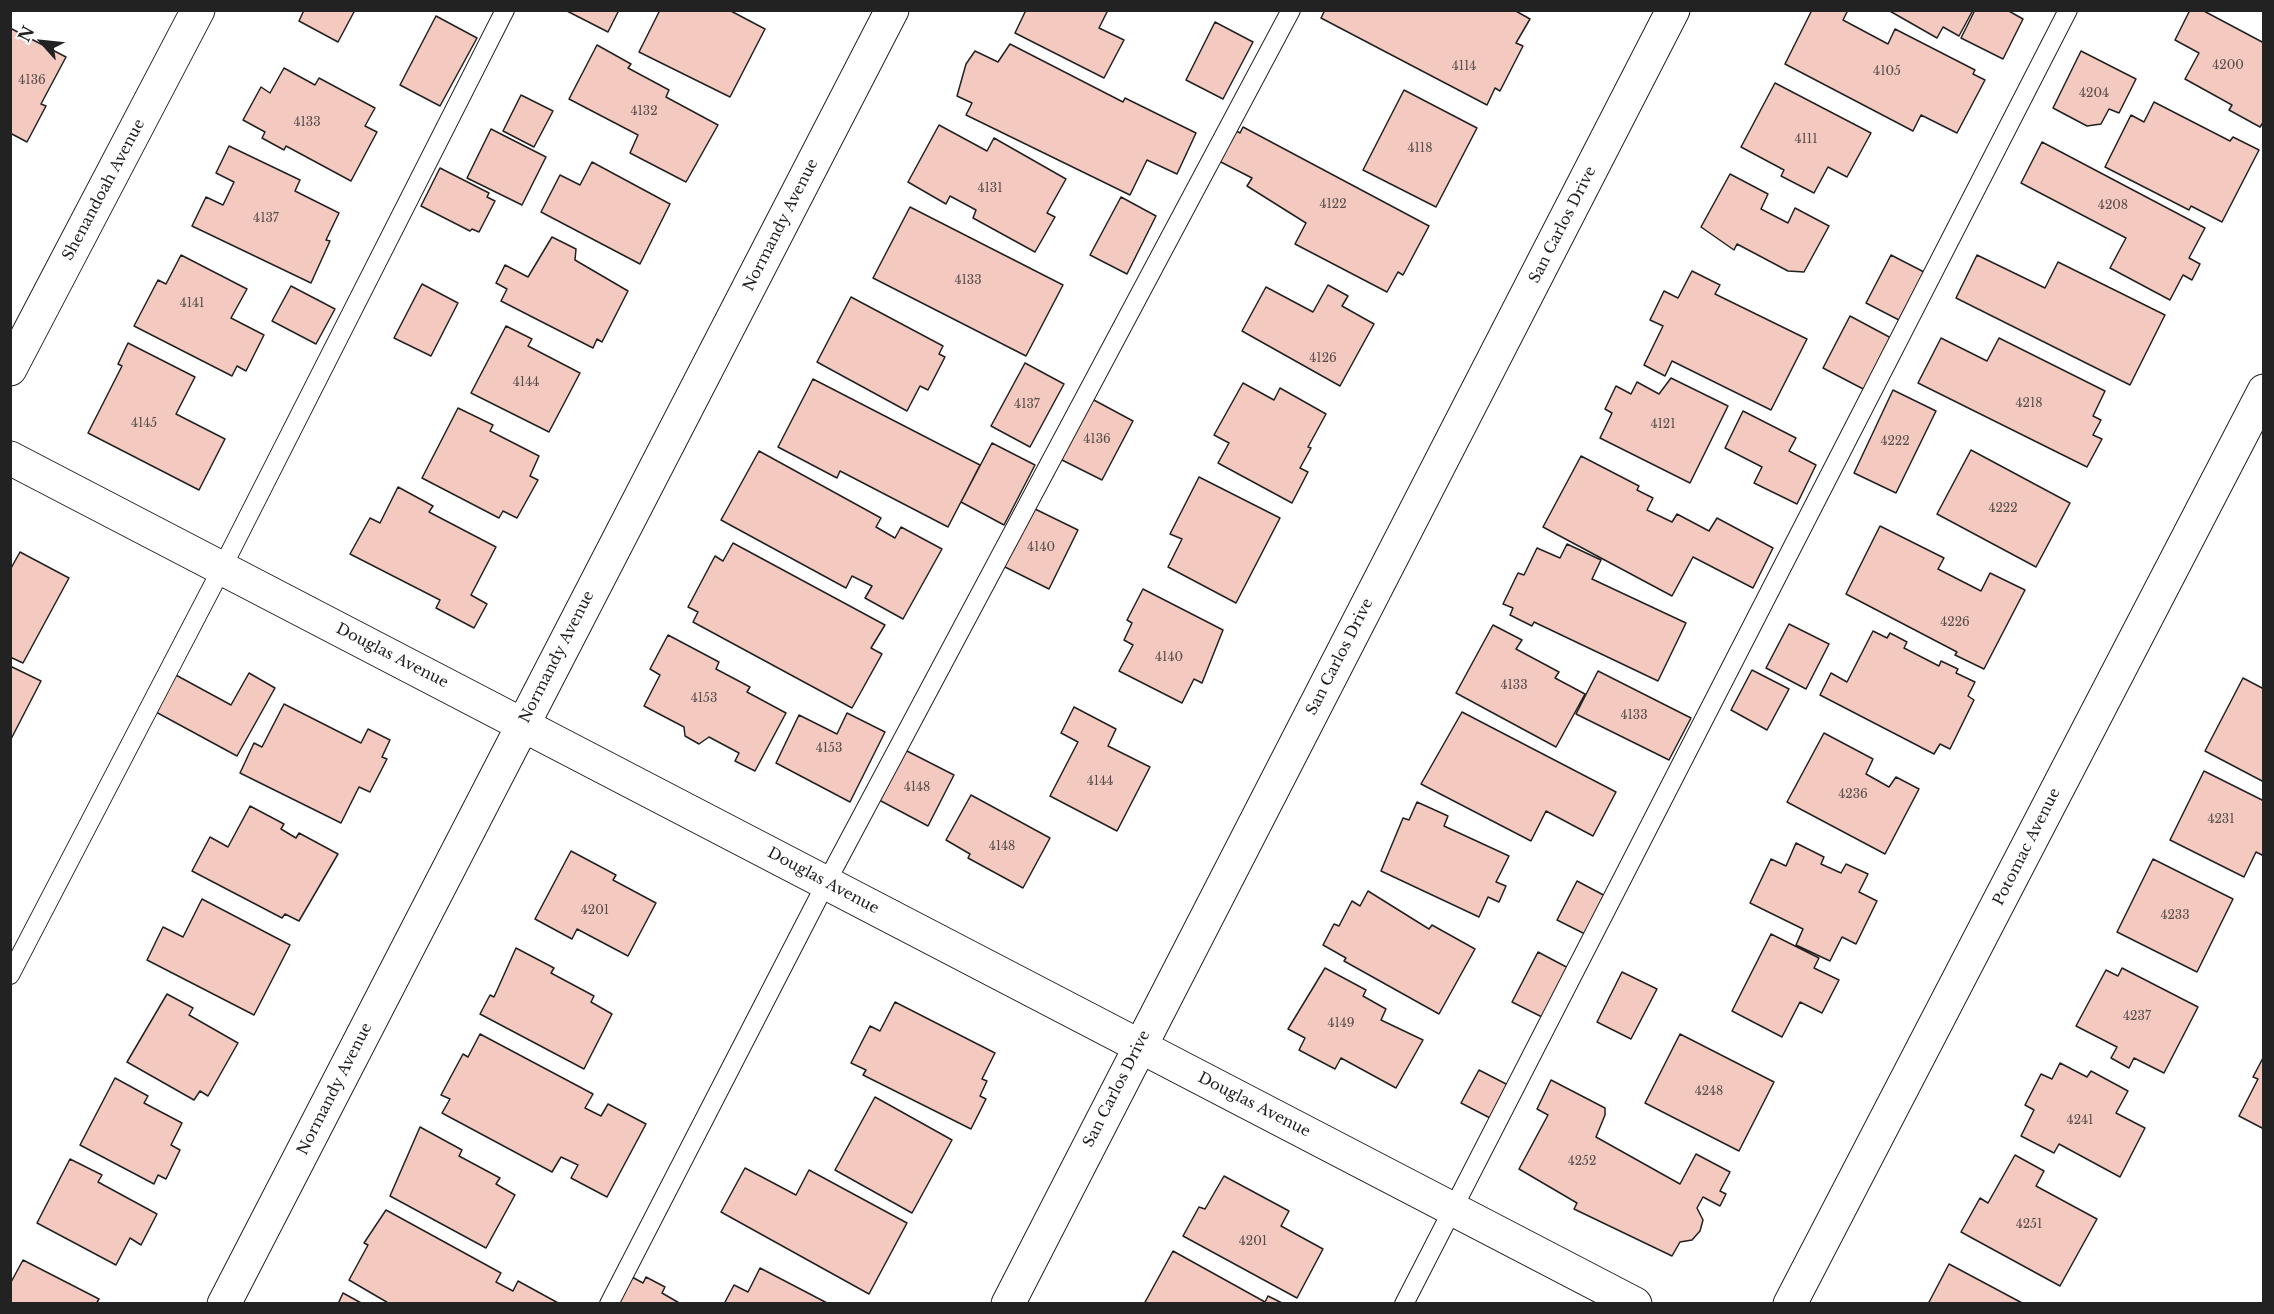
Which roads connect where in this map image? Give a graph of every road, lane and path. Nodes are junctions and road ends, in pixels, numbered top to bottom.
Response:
1 (198, 10) edge
2 (505, 10) edge
3 (892, 10) edge
4 (1291, 10) edge
5 (1673, 10) edge
6 (2068, 10) edge
7 (10, 369) edge
8 (2264, 391) edge
9 (10, 458) edge
10 (222, 568) junction
11 (523, 724) junction
12 (826, 883) junction
13 (10, 975) edge
14 (1139, 1045) junction
15 (1453, 1208) junction
16 (224, 1304) edge
17 (609, 1304) edge
18 (1008, 1304) edge
19 (1404, 1304) edge
20 (1635, 1304) edge
21 (1790, 1304) edge

1 - 7 street, Shenandoah Avenue
2 - 10 lane
3 - 11 street, Normandy Avenue
4 - 12 lane
5 - 14 street, San Carlos Drive
6 - 15 lane
8 - 21 street, Potomac Avenue
9 - 10 street, Douglas Avenue
10 - 11 street, Douglas Avenue
10 - 13 lane
11 - 12 street, Douglas Avenue
11 - 16 street, Normandy Avenue
12 - 14 street, Douglas Avenue
12 - 17 lane
14 - 15 street, Douglas Avenue
14 - 18 street, San Carlos Drive
15 - 19 lane
15 - 20 street, Douglas Avenue

